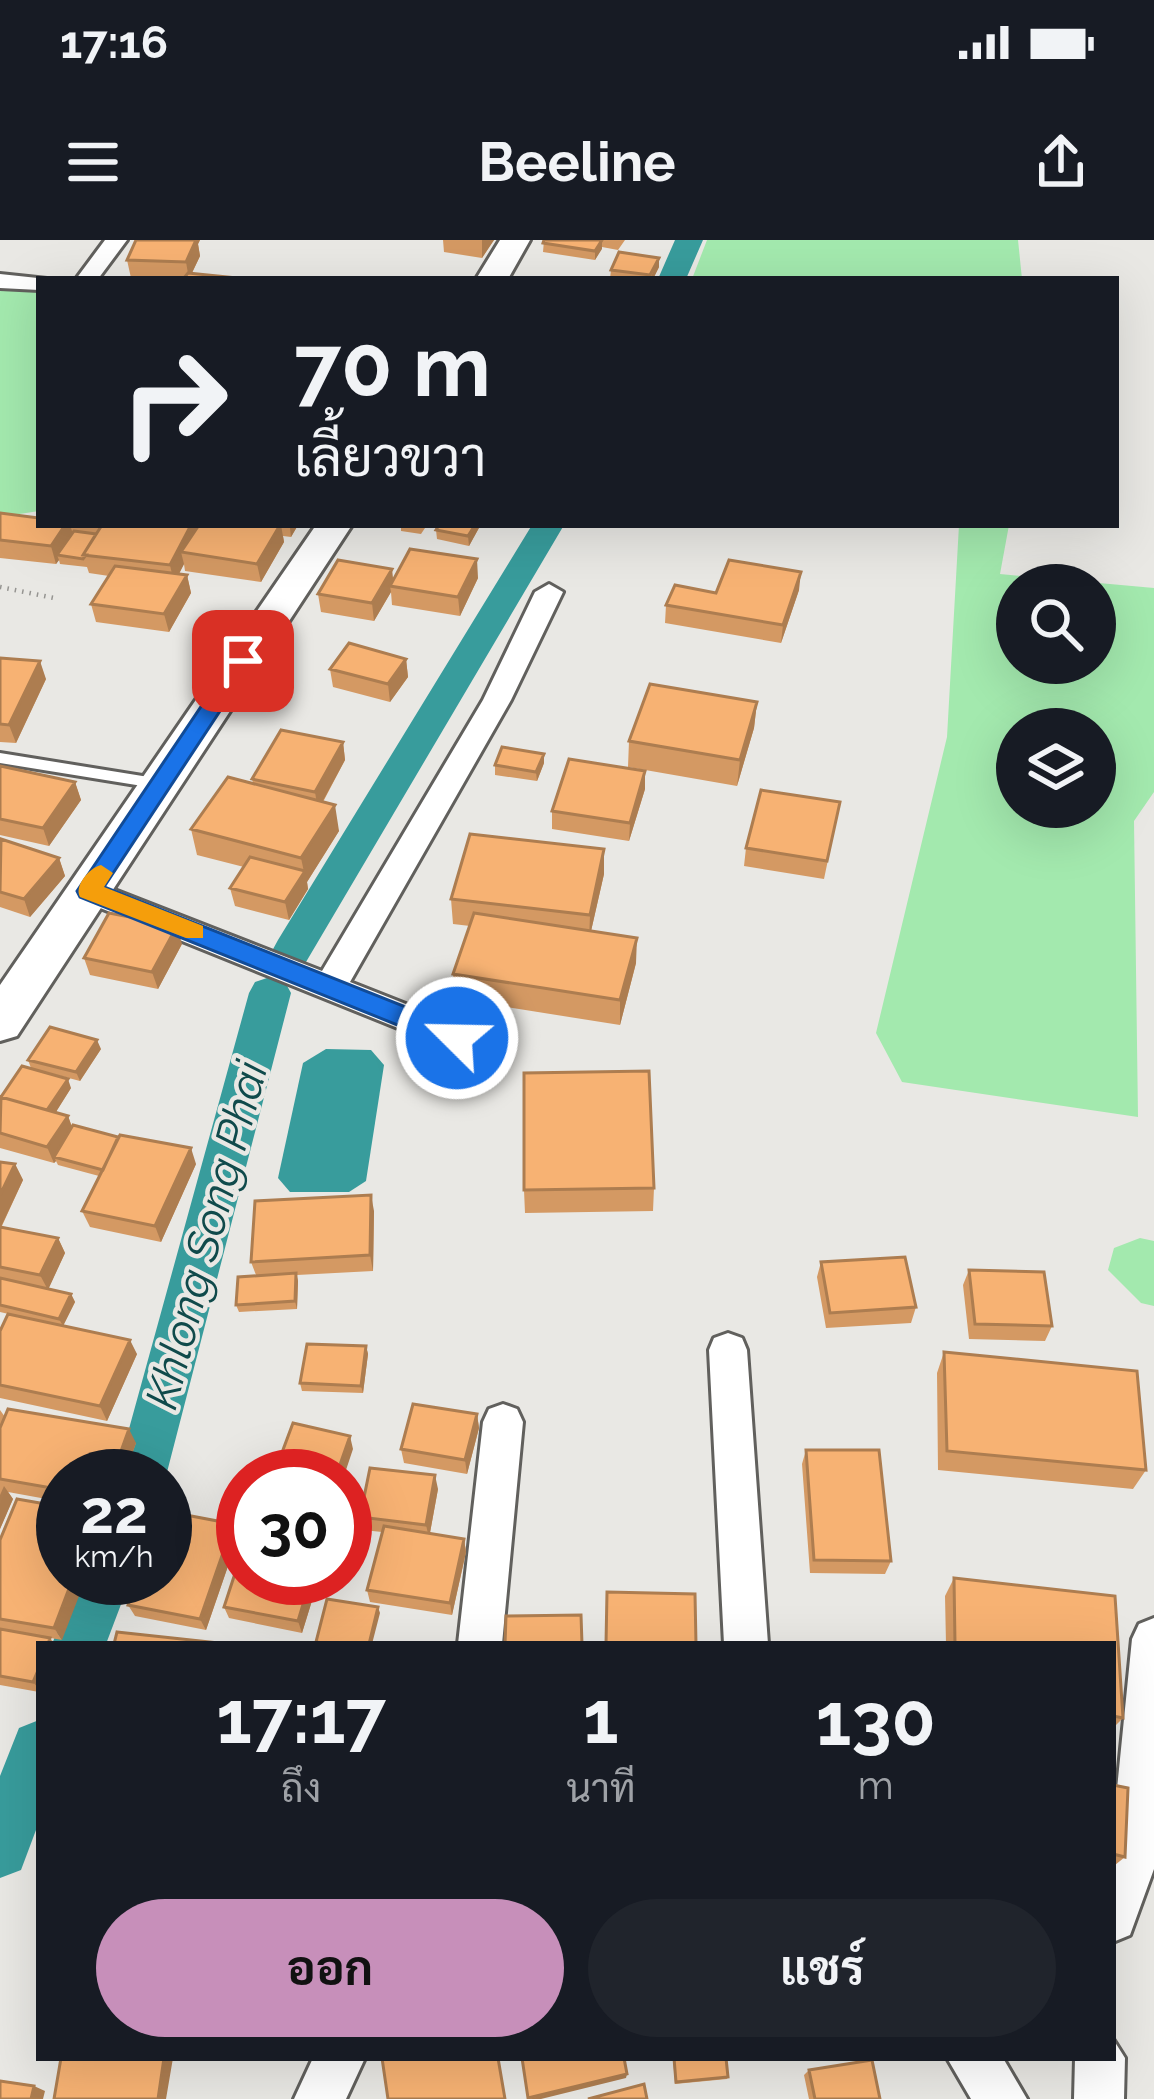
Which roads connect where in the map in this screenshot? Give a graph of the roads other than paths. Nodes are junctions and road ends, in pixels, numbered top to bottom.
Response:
1 (116, 240) edge
2 (515, 240) edge
3 (89, 276) edge
4 (494, 276) edge
5 (0, 281) edge
6 (36, 283) edge
7 (332, 528) edge
8 (549, 592) dead end
9 (0, 758) edge
10 (161, 784) junction
11 (89, 891) junction
12 (331, 985) junction
13 (0, 1023) edge
14 (457, 1038) dead end
15 (728, 1350) dead end
16 (503, 1422) dead end
17 (1154, 1639) edge
18 (480, 1641) edge
19 (746, 1641) edge
20 (1116, 1910) edge
21 (338, 2061) edge
22 (974, 2061) edge
23 (1100, 2061) edge
24 (319, 2099) edge
25 (1002, 2099) edge
26 (1099, 2099) edge

1 - 3 street
2 - 4 street
5 - 6 street
7 - 10 street
8 - 12 street
9 - 10 lane
10 - 11 street
11 - 12 street
11 - 13 street
12 - 14 street
15 - 19 street
16 - 18 street
17 - 20 street
21 - 24 street
22 - 25 street
23 - 26 street

